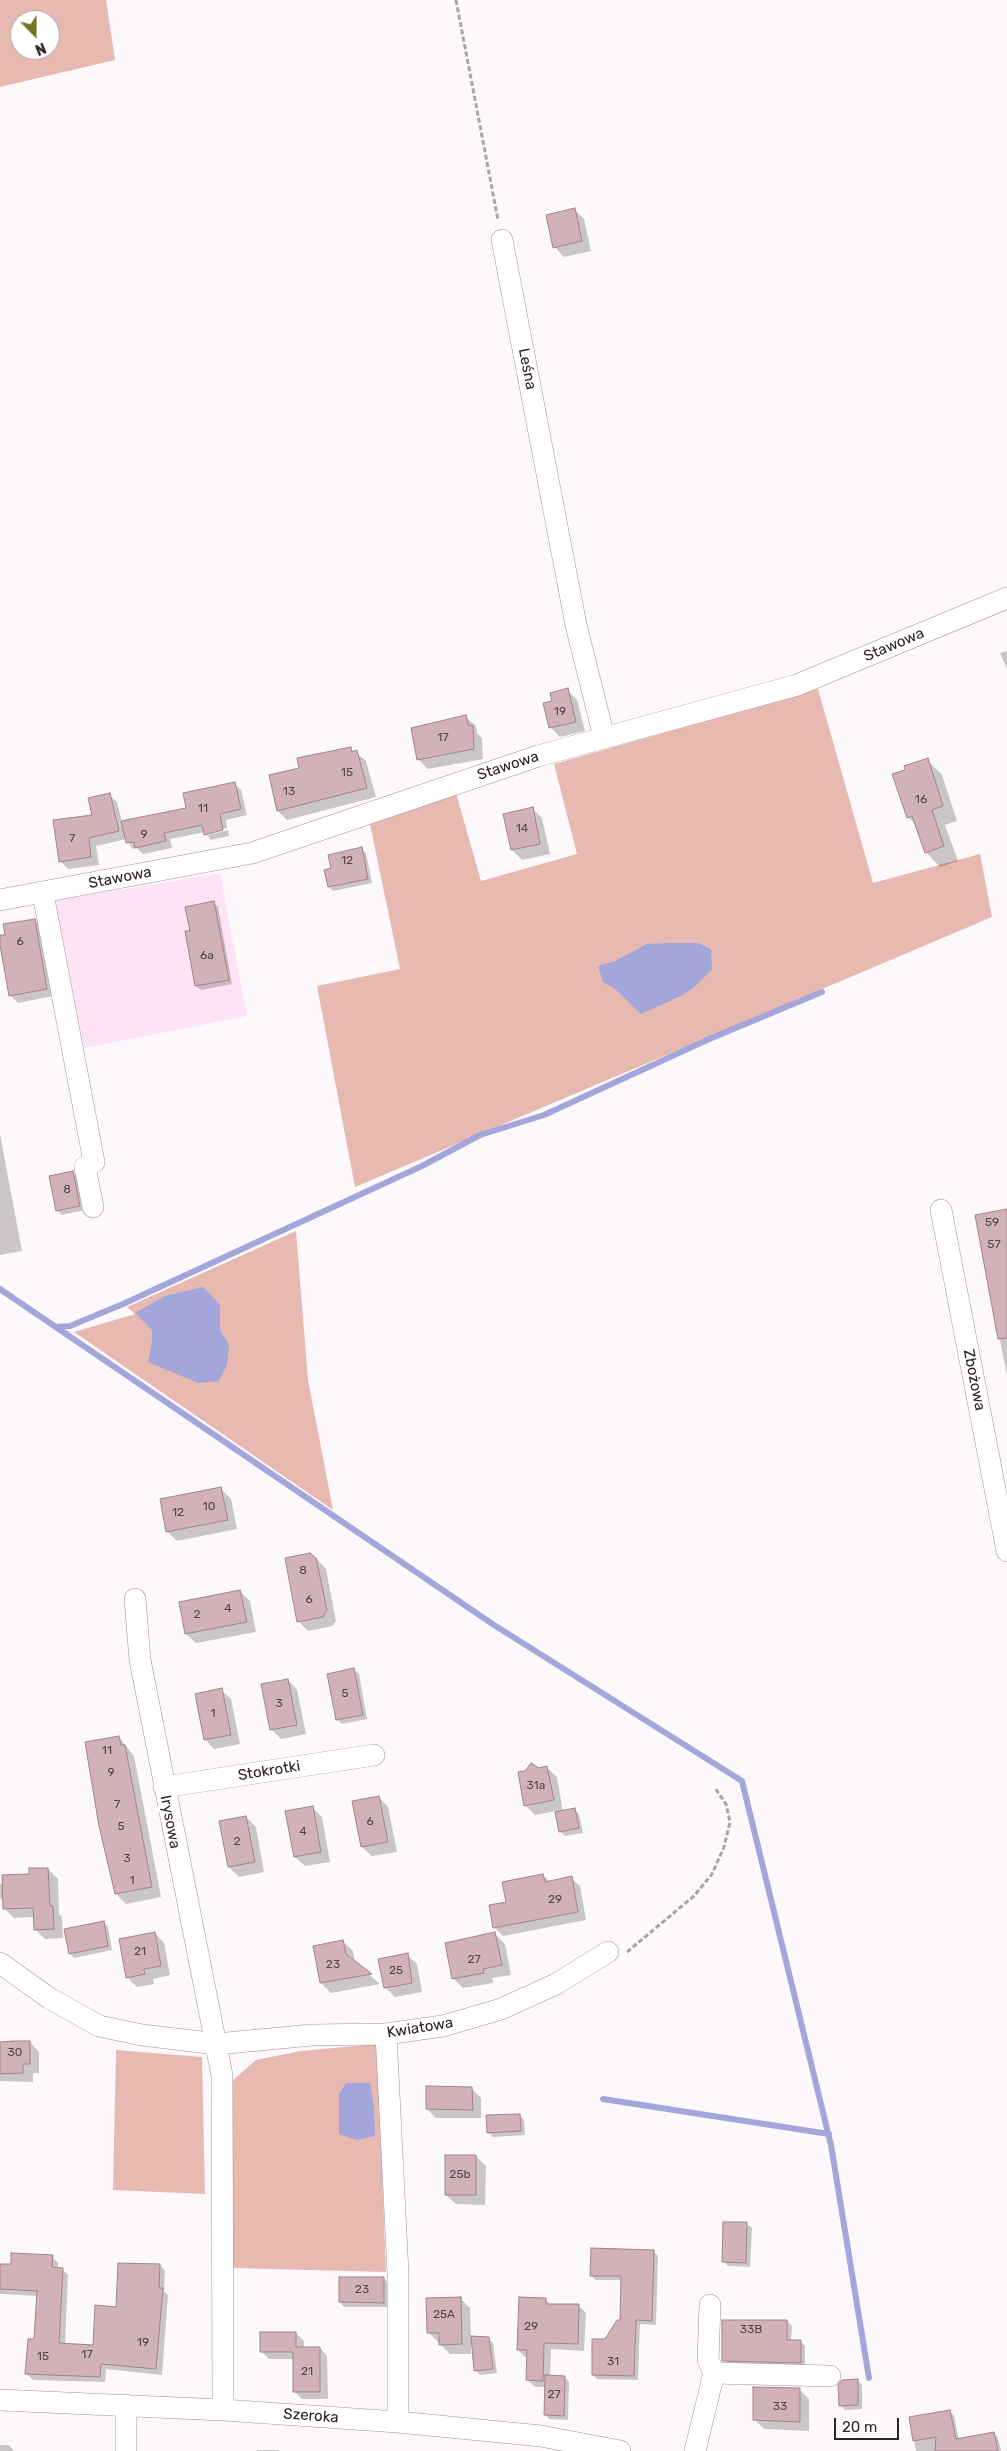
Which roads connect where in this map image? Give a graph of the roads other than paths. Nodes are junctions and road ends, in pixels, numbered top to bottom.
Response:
1 (502, 240) road end
2 (1007, 598) edge
3 (604, 737) junction
4 (43, 894) junction
5 (0, 900) edge
6 (93, 1207) dead end
7 (941, 1210) dead end
8 (1007, 1551) edge
9 (135, 1599) dead end
10 (374, 1755) dead end
11 (164, 1787) junction
12 (608, 1952) road end
13 (0, 1963) edge
14 (386, 2034) junction
15 (217, 2044) junction
16 (710, 2305) dead end
17 (714, 2373) junction
18 (830, 2376) dead end
19 (0, 2400) edge
20 (126, 2405) junction
21 (223, 2410) junction
22 (398, 2422) junction
23 (126, 2451) edge
24 (620, 2451) edge
25 (695, 2451) edge

1 - 3 street, Leśna
2 - 3 street, Stawowa
3 - 4 street, Stawowa
4 - 5 street, Stawowa
4 - 6 street
7 - 8 street, Zbożowa
9 - 11 street, Irysowa
10 - 11 street, Stokrotki
11 - 15 street, Irysowa
12 - 14 street, Kwiatowa
13 - 15 street, Kwiatowa
14 - 15 street, Kwiatowa
14 - 22 street
15 - 21 street
16 - 17 street
17 - 18 street
17 - 25 street
19 - 20 street, Szeroka
20 - 21 street, Szeroka
20 - 23 street
21 - 22 street, Szeroka
22 - 24 street, Szeroka

